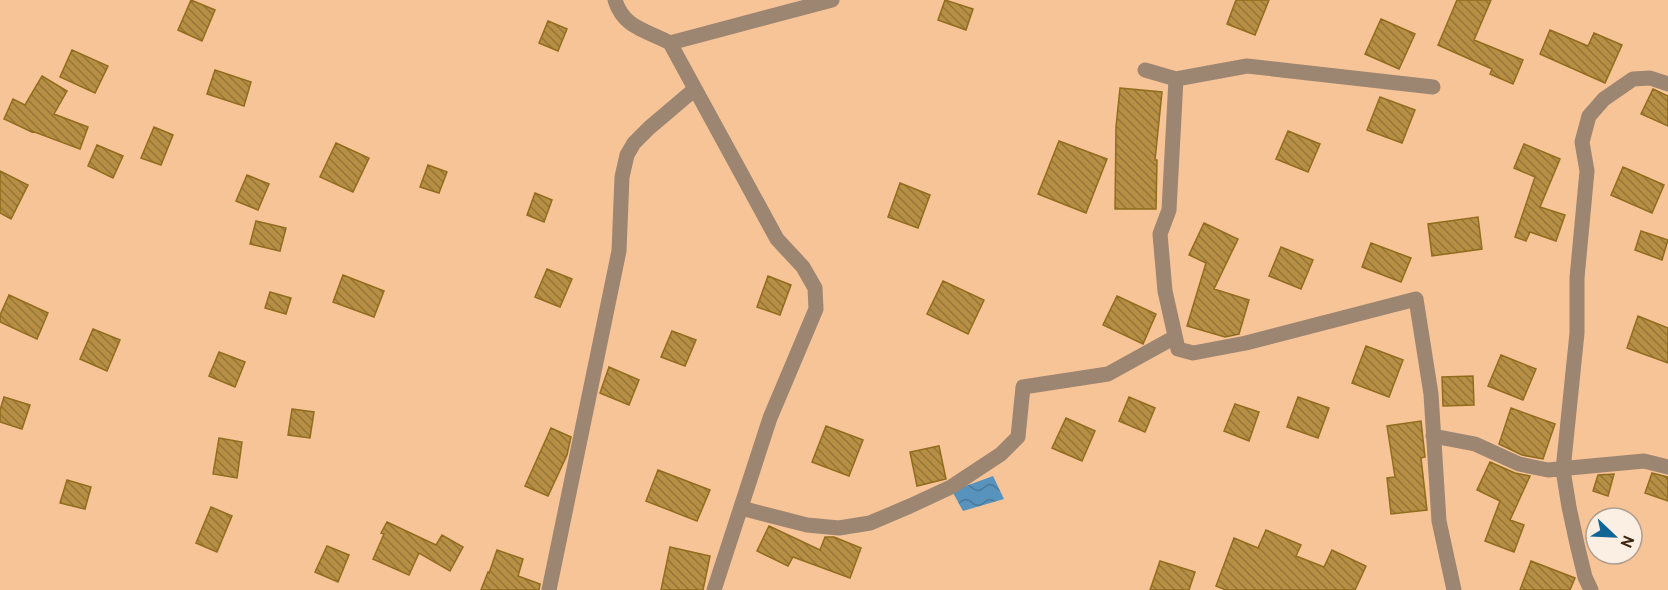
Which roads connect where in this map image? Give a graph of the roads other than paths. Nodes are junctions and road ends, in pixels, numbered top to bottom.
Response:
1 (615, 0) edge
2 (832, 0) edge
3 (670, 43) junction
4 (1145, 70) dead end
5 (1176, 79) junction
6 (1668, 84) edge
7 (1433, 87) dead end
8 (695, 89) junction
9 (1175, 337) junction
10 (1433, 436) junction
11 (1668, 467) edge
12 (1563, 470) junction
13 (741, 508) junction
14 (549, 590) edge
15 (714, 590) edge
16 (1454, 590) edge
17 (1591, 590) edge

1 - 3 street
2 - 3 street
3 - 8 street
4 - 5 street
5 - 7 street
5 - 9 street
6 - 12 street
8 - 13 street
8 - 14 street
9 - 10 street
9 - 13 street
10 - 12 street
10 - 16 street
11 - 12 street
12 - 17 street
13 - 15 street

